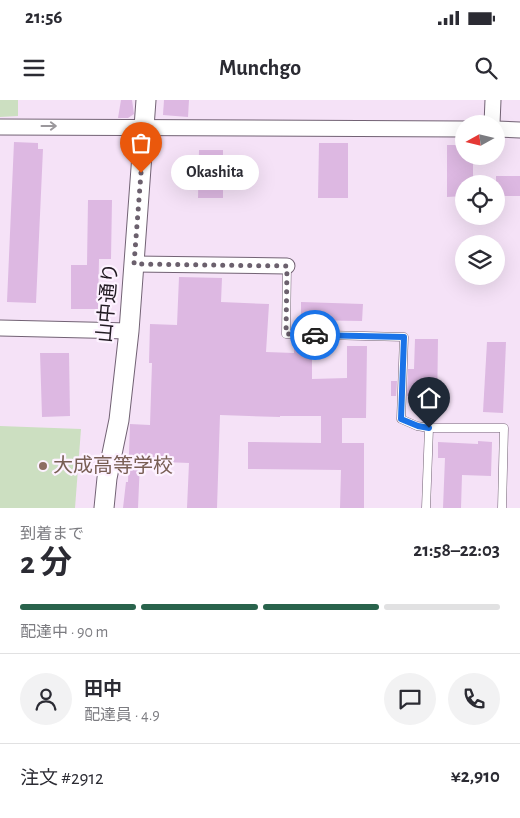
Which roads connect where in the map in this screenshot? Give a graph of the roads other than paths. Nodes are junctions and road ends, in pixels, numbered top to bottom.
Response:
1 (146, 100) edge
2 (493, 100) edge
3 (492, 115) edge
4 (0, 127) edge
5 (144, 127) junction
6 (455, 129) edge
7 (505, 130) edge
8 (520, 130) edge
9 (134, 264) junction
10 (287, 266) joint
11 (0, 328) edge
12 (129, 330) junction
13 (429, 428) junction
14 (104, 508) edge
15 (426, 508) edge
16 (502, 508) edge

1 - 5 street, 山中通り
2 - 3 street
4 -> 5 street
5 - 6 street
5 - 9 street, 山中通り
7 - 8 street
9 - 10 street
9 - 12 street, 山中通り
10 - 13 lane
11 - 12 street
12 - 14 street, 山中通り
13 - 15 lane
13 - 16 lane

